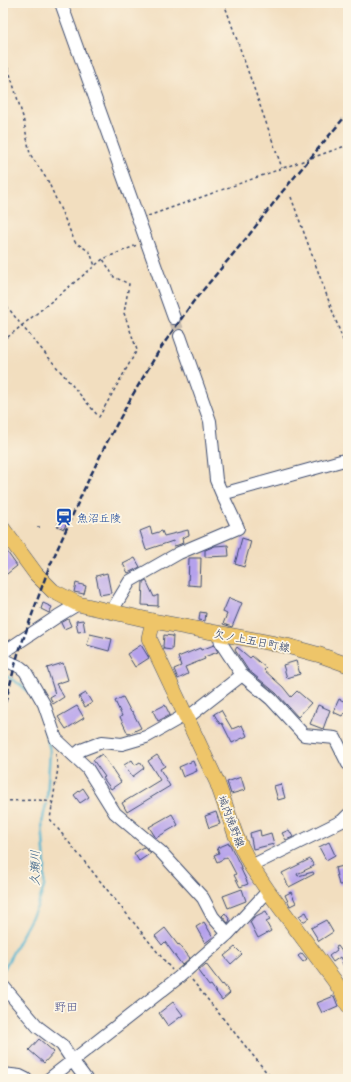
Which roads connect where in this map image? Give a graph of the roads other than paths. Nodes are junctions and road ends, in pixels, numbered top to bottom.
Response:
1 (61, 3) edge
2 (174, 318) tunnel mouth
3 (180, 336) tunnel mouth
4 (348, 459) edge
5 (222, 494) junction
6 (3, 529) edge
7 (78, 604) junction
8 (111, 612) junction
9 (153, 621) junction
10 (219, 634) junction
11 (3, 652) edge
12 (3, 659) edge
13 (348, 666) edge
14 (242, 675) junction
15 (186, 717) junction
16 (74, 756) junction
17 (348, 764) edge
18 (348, 815) edge
19 (251, 866) junction
20 (268, 892) junction
21 (228, 934) junction
22 (3, 986) edge
23 (348, 1005) edge
24 (72, 1060) junction
25 (3, 1074) edge
26 (26, 1079) edge
27 (49, 1079) edge
28 (86, 1079) edge

1 - 2 street
3 - 5 street
4 - 5 street
5 - 8 street
6 - 7 main road, 欠ノ上五日町線
7 - 8 main road, 欠ノ上五日町線
7 - 11 street
8 - 9 main road, 欠ノ上五日町線
9 - 10 main road, 欠ノ上五日町線
9 - 15 main road, 城内焼野線
10 - 13 main road, 欠ノ上五日町線
10 - 14 street
12 - 16 street
14 - 15 street
14 - 17 street
15 - 16 street
15 - 19 main road, 城内焼野線
16 - 21 street
18 - 19 street
19 - 20 main road, 城内焼野線
20 - 21 street
20 - 23 main road, 城内焼野線
21 - 24 street
22 - 24 street
24 - 27 street
24 - 28 street
25 - 26 street

